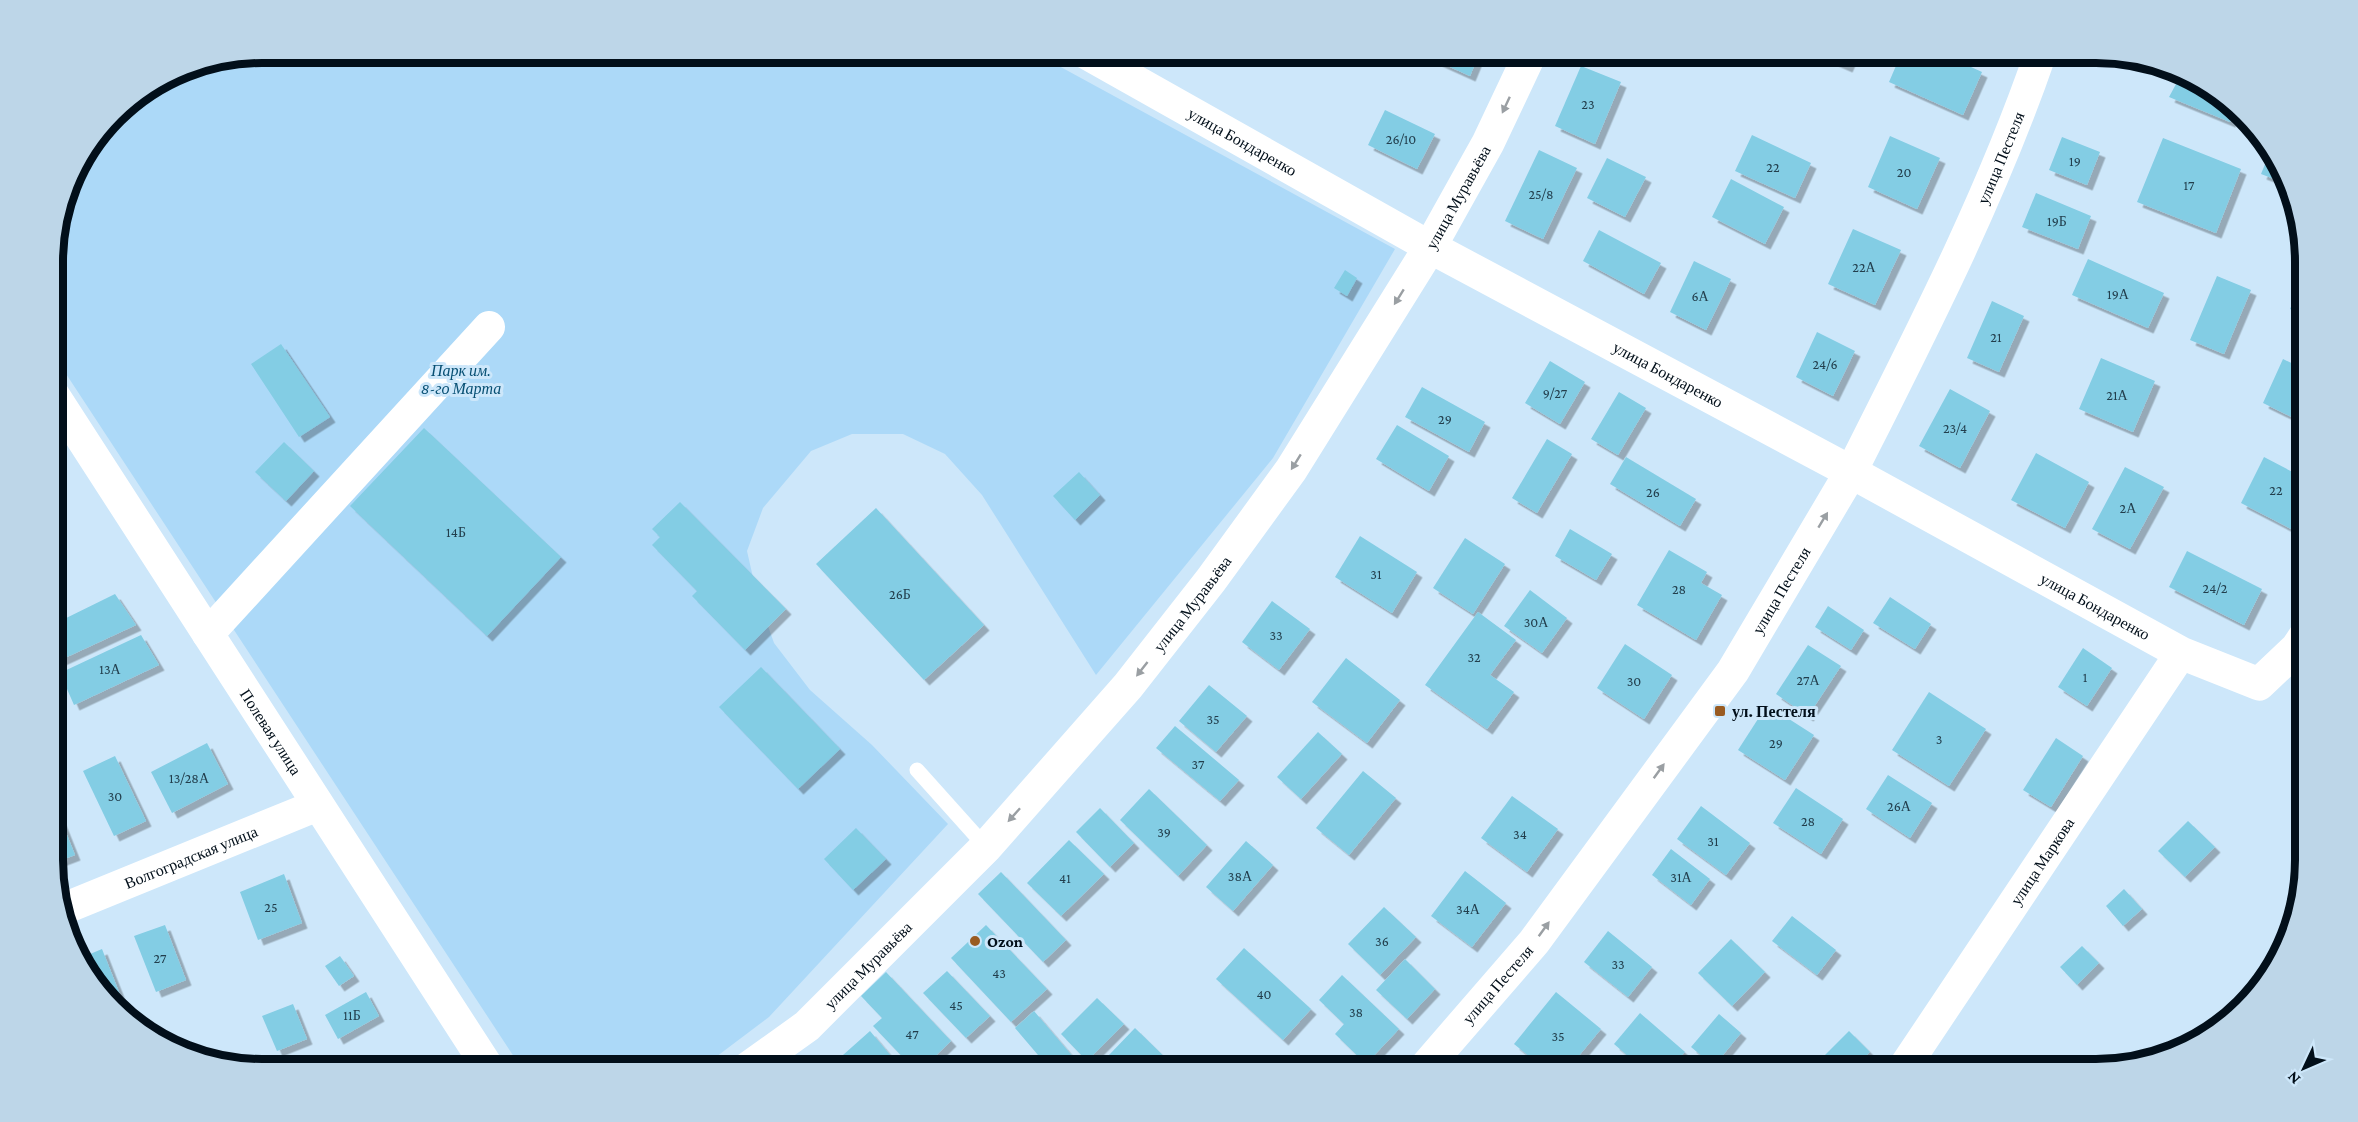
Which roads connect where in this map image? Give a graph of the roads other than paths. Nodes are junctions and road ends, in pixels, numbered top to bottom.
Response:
1 (1104, 63) edge
2 (1526, 63) edge
3 (2037, 63) edge
4 (1430, 247) junction
5 (489, 327) dead end
6 (63, 418) edge
7 (1851, 472) junction
8 (208, 634) junction
9 (2295, 650) edge
10 (2181, 653) junction
11 (917, 770) dead end
12 (318, 805) junction
13 (986, 847) junction
14 (69, 907) edge
15 (482, 1059) edge
16 (761, 1059) edge
17 (1434, 1059) edge
18 (1910, 1059) edge

1 - 4 street, улица Бондаренко
2 -> 4 street, улица Муравьёва
3 - 7 street, улица Пестеля
4 - 7 street, улица Бондаренко
4 -> 13 street, улица Муравьёва
5 - 8 street
6 - 8 street, Полевая улица
7 - 10 street, улица Бондаренко
17 -> 7 street, улица Пестеля
8 - 12 street, Полевая улица
9 - 10 street, улица Бондаренко
10 - 18 street, улица Маркова
11 - 13 lane
12 - 14 street, Волгоградская улица
12 - 15 street, Полевая улица
13 - 16 street, улица Муравьёва

